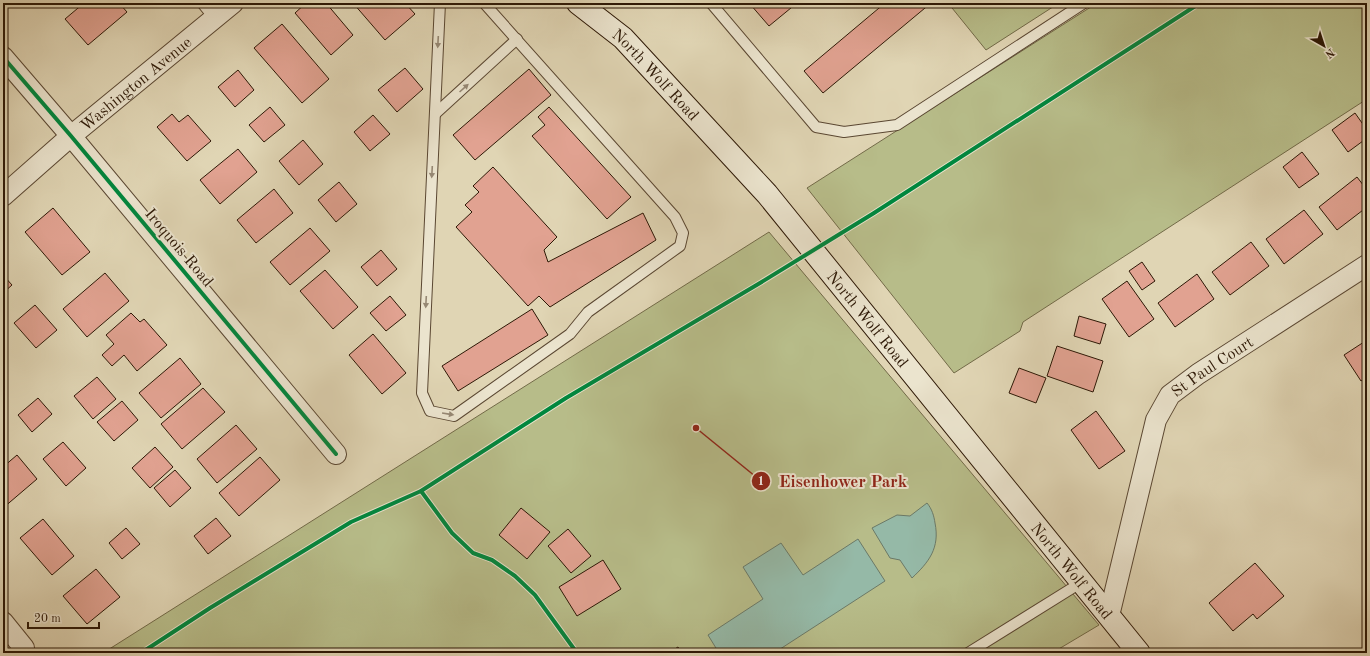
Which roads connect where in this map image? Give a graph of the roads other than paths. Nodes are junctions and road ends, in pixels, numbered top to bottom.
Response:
1 (202, 3) edge
2 (233, 3) edge
3 (440, 3) edge
4 (484, 3) edge
5 (578, 3) edge
6 (711, 3) edge
7 (1084, 3) edge
8 (215, 18) junction
9 (517, 39) junction
10 (3, 57) edge
11 (435, 114) junction
12 (71, 136) junction
13 (3, 196) edge
14 (1367, 265) edge
15 (336, 454) dead end
16 (1082, 582) junction
17 (1109, 616) junction
18 (3, 622) edge
19 (24, 648) dead end
20 (968, 653) edge
21 (1139, 653) edge

1 - 8 lane
2 - 8 street, Washington Avenue
3 -> 11 lane
4 - 9 lane
5 - 16 main road, North Wolf Road
6 - 7 lane
8 - 12 street, Washington Avenue
11 -> 9 lane
11 -> 9 lane
10 - 12 street, Iroquois Road
12 - 13 street, Washington Avenue
12 - 15 street, Iroquois Road
14 - 17 street, St Paul Court
16 - 17 main road, North Wolf Road
16 - 20 lane
17 - 21 main road, North Wolf Road
18 - 19 street

